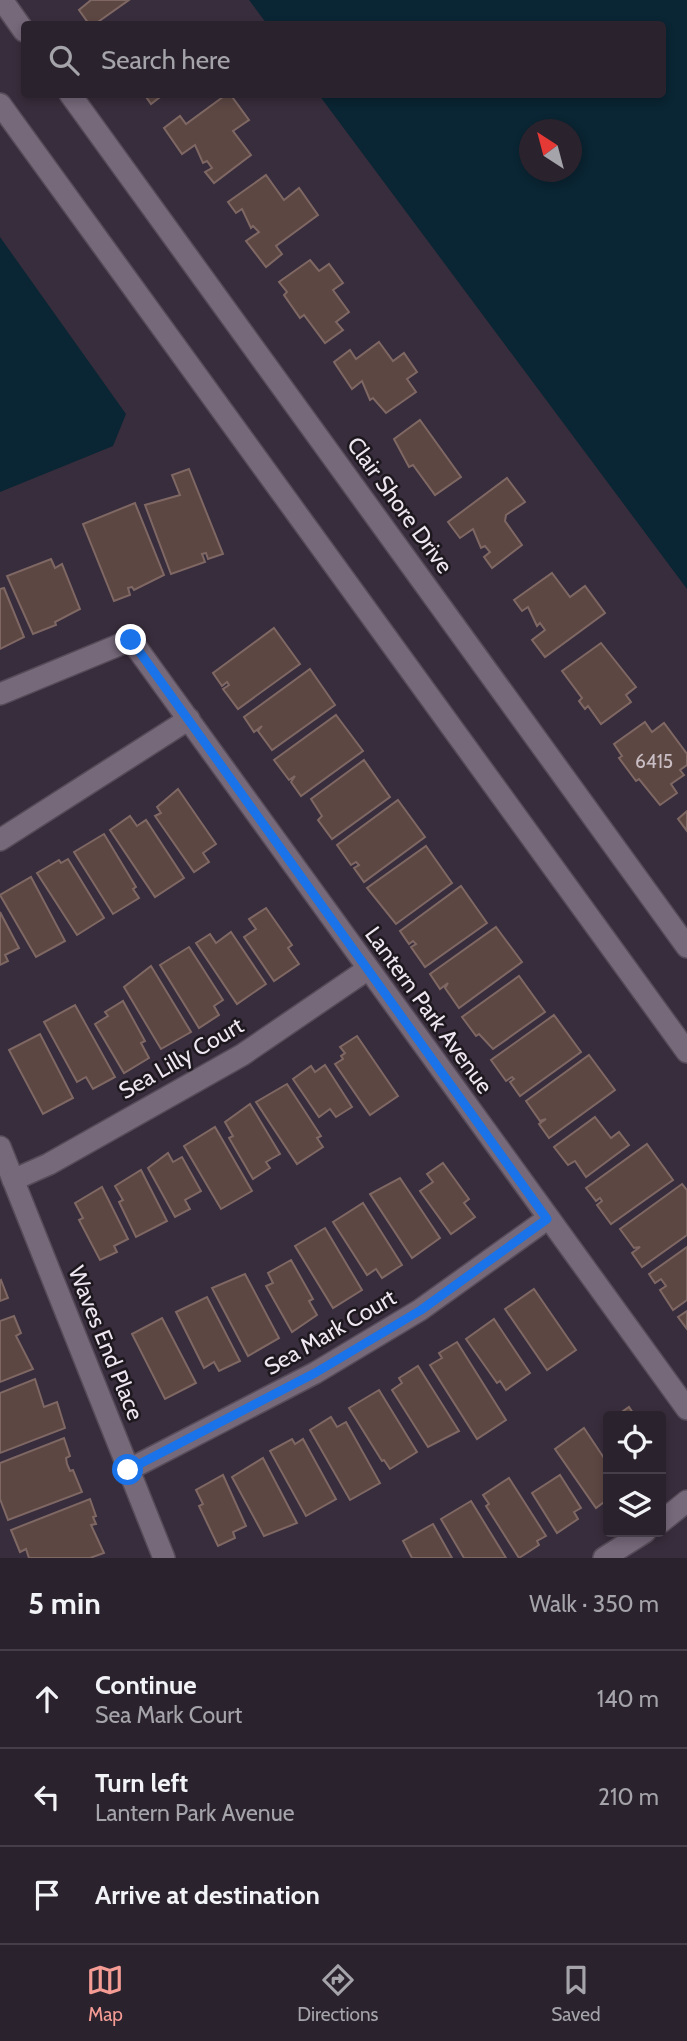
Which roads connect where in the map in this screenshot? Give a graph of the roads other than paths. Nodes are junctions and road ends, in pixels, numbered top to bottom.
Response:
1 (2, 0) edge
2 (21, 27) edge
3 (73, 98) edge
4 (0, 104) edge
5 (0, 694) edge
6 (188, 719) junction
7 (0, 840) edge
8 (687, 947) edge
9 (368, 969) junction
10 (687, 1052) edge
11 (0, 1146) edge
12 (13, 1180) junction
13 (547, 1219) junction
14 (687, 1409) edge
15 (128, 1470) junction
16 (687, 1501) edge
17 (666, 1517) edge
18 (637, 1537) edge
19 (164, 1558) edge
20 (604, 1558) edge

1 - 2 street
3 - 8 street, Clair Shore Drive
4 - 10 street
5 - 6 street, Lantern Park Avenue
6 - 7 street
6 - 9 street, Lantern Park Avenue
9 - 12 street, Sea Lilly Court
9 - 13 street, Lantern Park Avenue
11 - 12 street, Waves End Place
12 - 15 street, Waves End Place
13 - 14 street, Lantern Park Avenue
13 - 15 street, Sea Mark Court
15 - 19 street, Waves End Place
16 - 17 street
18 - 20 street

